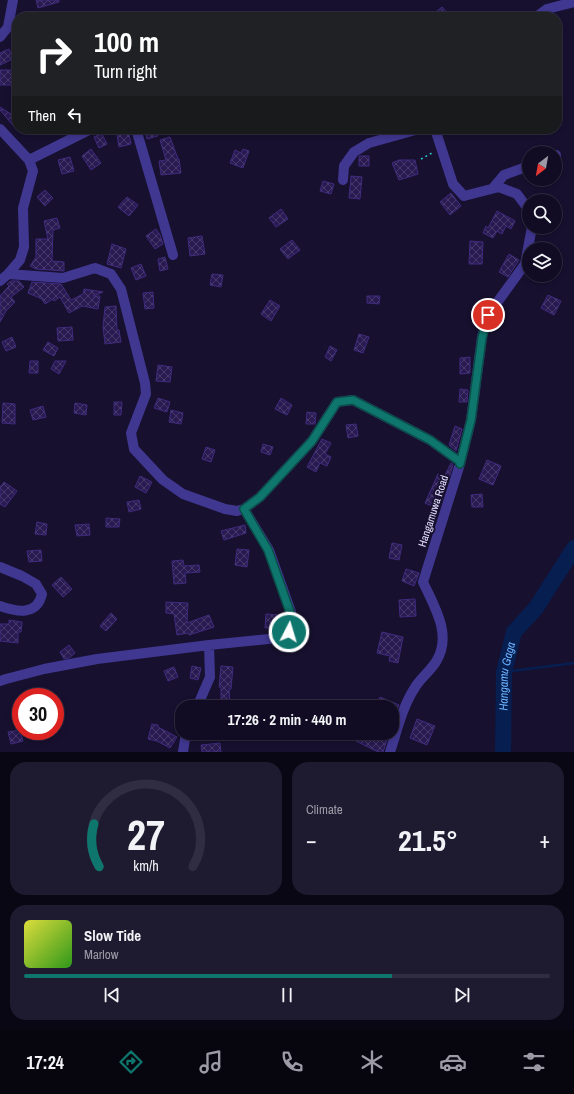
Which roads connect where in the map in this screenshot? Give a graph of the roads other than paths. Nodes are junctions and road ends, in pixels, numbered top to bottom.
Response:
1 (13, 0) edge
2 (574, 2) edge
3 (543, 12) edge
4 (0, 37) edge
5 (0, 129) edge
6 (81, 134) edge
7 (137, 134) edge
8 (401, 134) edge
9 (437, 134) edge
10 (29, 160) junction
11 (522, 169) edge
12 (343, 180) dead end
13 (493, 188) junction
14 (522, 201) edge
15 (531, 234) edge
16 (173, 256) dead end
17 (8, 274) junction
18 (0, 281) edge
19 (460, 464) junction
20 (244, 509) junction
21 (0, 567) edge
22 (0, 606) edge
23 (209, 646) junction
24 (0, 681) edge
25 (200, 700) edge
26 (185, 740) edge
27 (183, 752) edge
28 (390, 752) edge

1 - 4 street
2 - 3 street
5 - 10 street
6 - 10 street
7 - 16 street
8 - 12 street
9 - 13 street
10 - 17 street
11 - 13 street
13 - 14 street
15 - 19 street, Hangamuwa Road
17 - 18 street
17 - 20 street
19 - 20 street
19 - 28 street, Hangamuwa Road
20 - 23 street
21 - 22 street
23 - 24 street
23 - 25 street
26 - 27 street

